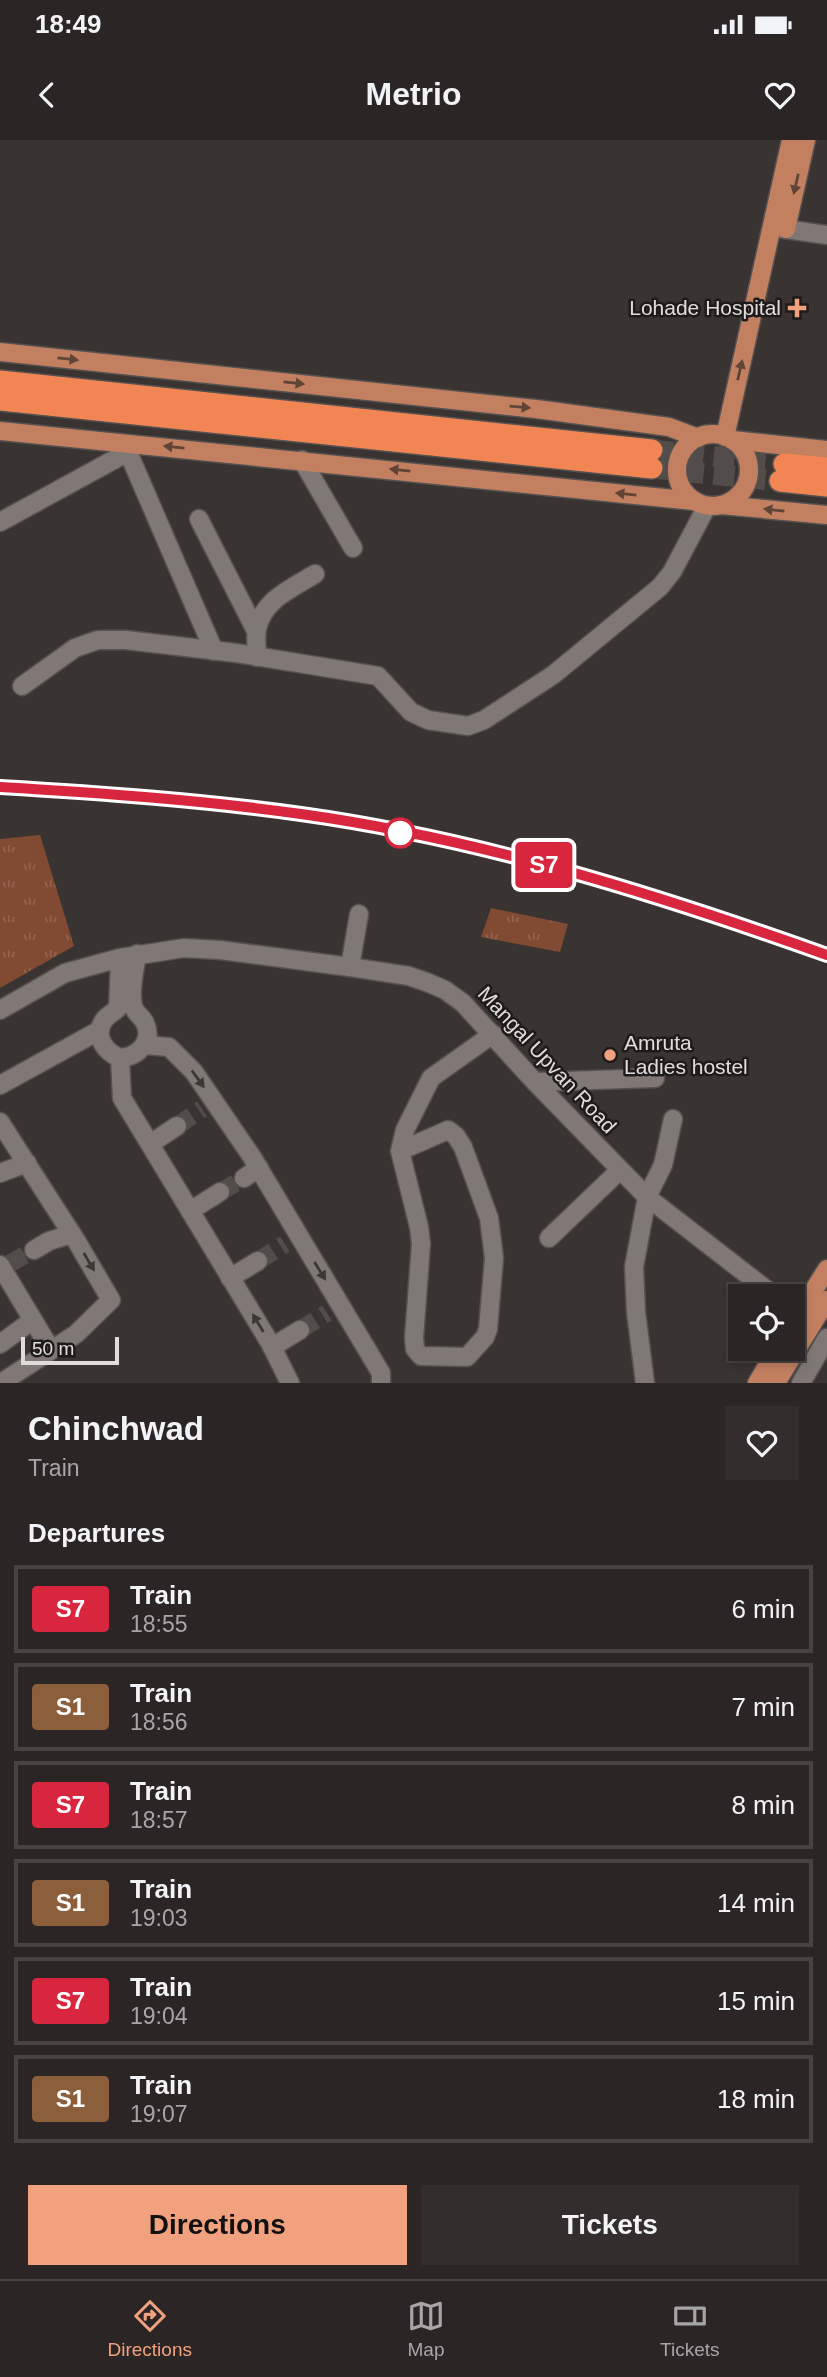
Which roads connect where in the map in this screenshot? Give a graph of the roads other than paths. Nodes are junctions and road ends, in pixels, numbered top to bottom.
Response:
1 (791, 140) edge
2 (806, 140) edge
3 (779, 228) junction
4 (827, 235) edge
5 (0, 352) edge
6 (0, 381) edge
7 (0, 400) edge
8 (0, 431) edge
9 (698, 438) junction
10 (728, 438) junction
11 (130, 449) junction
12 (827, 450) edge
13 (302, 460) junction
14 (827, 468) edge
15 (827, 486) edge
16 (708, 504) junction
17 (827, 515) edge
18 (199, 519) dead end
19 (0, 522) edge
20 (353, 548) dead end
21 (315, 575) dead end
22 (256, 631) junction
23 (214, 651) junction
24 (257, 657) junction
25 (22, 686) dead end
26 (359, 914) dead end
27 (129, 956) junction
28 (350, 967) junction
29 (0, 1010) edge
30 (100, 1030) junction
31 (493, 1034) junction
32 (145, 1045) junction
33 (120, 1058) junction
34 (655, 1078) dead end
35 (535, 1082) junction
36 (0, 1085) edge
37 (673, 1119) dead end
38 (0, 1122) edge
39 (177, 1126) tunnel mouth
40 (150, 1144) junction
41 (400, 1151) junction
42 (23, 1157) junction
43 (620, 1170) junction
44 (2, 1172) edge
45 (220, 1192) tunnel mouth
46 (647, 1197) junction
47 (190, 1211) junction
48 (68, 1227) junction
49 (550, 1238) dead end
50 (42, 1245) tunnel mouth
51 (258, 1261) tunnel mouth
52 (4, 1266) edge
53 (827, 1269) edge
54 (230, 1278) junction
55 (759, 1284) edge
56 (827, 1300) edge
57 (805, 1304) edge
58 (33, 1320) junction
59 (300, 1330) tunnel mouth
60 (824, 1334) edge
61 (0, 1344) edge
62 (272, 1347) junction
63 (51, 1350) junction
64 (769, 1361) edge
65 (1, 1383) edge
66 (290, 1383) edge
67 (382, 1383) edge
68 (645, 1383) edge
69 (757, 1383) edge
70 (776, 1383) edge
71 (800, 1383) edge

1 - 3 main road
2 -> 3 main road
3 - 4 street
10 -> 3 main road
5 -> 9 main road
6 - 7 highway
8 - 11 main road
9 - 10 main road
9 - 16 main road
10 - 12 main road
10 - 16 main road
13 -> 11 main road
11 - 19 street
11 - 23 street
16 -> 13 main road
13 - 20 street
14 - 15 highway
17 -> 16 main road
16 - 24 street
18 - 22 street
21 - 22 street
22 - 24 street
23 - 24 street
23 - 25 street
26 - 28 street
27 - 28 street, Mangal Upvan Road
27 - 29 street, Mangal Upvan Road
27 - 30 street
27 - 32 street
28 - 31 street, Mangal Upvan Road
30 - 33 street
30 - 36 street
31 - 35 street, Mangal Upvan Road
31 - 41 street
32 - 33 street
32 -> 67 street
33 - 40 street
34 - 35 street
35 - 43 street, Mangal Upvan Road
37 - 46 street
38 - 42 street
39 - 40 street
40 - 47 street
41 - 41 street
42 - 44 street
42 - 48 street
43 - 46 street, Mangal Upvan Road
43 - 49 street
45 - 47 street
46 - 55 street, Mangal Upvan Road
46 - 68 street
47 - 54 street
48 - 50 street
48 -> 63 street
51 - 54 street
52 - 58 street
53 - 57 main road
62 -> 54 street
56 - 70 main road
58 - 61 street
58 - 63 street
59 - 62 street
60 - 71 street
62 - 66 street
63 - 65 street
64 - 69 main road

